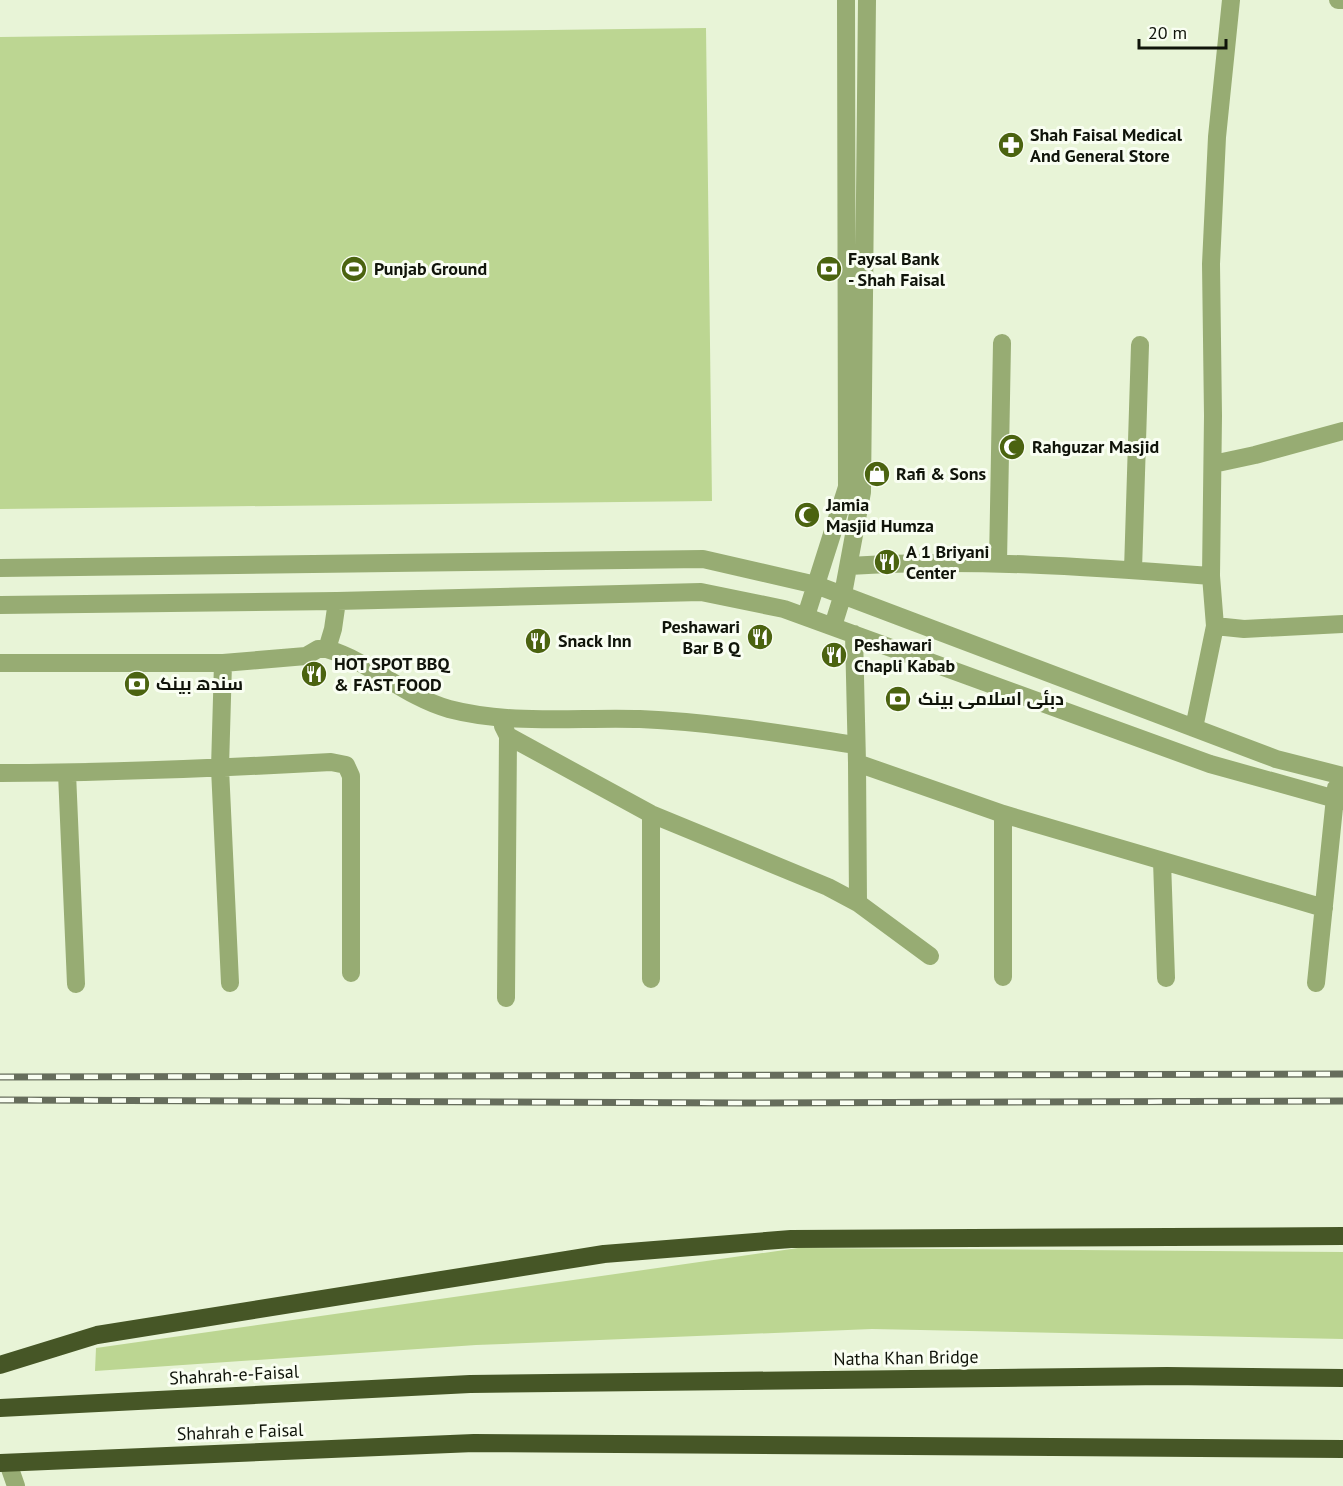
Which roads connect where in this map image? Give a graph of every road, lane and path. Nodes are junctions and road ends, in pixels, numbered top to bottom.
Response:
1 (846, 0) edge
2 (867, 0) edge
3 (1231, 0) edge
4 (1338, 0) edge
5 (1343, 0) edge
6 (1002, 343) dead end
7 (1140, 345) dead end
8 (1343, 431) edge
9 (1213, 464) junction
10 (998, 563) junction
11 (849, 566) junction
12 (0, 568) edge
13 (1133, 570) junction
14 (1211, 576) junction
15 (816, 585) junction
16 (843, 594) junction
17 (338, 601) junction
18 (0, 605) edge
19 (806, 616) junction
20 (1343, 624) edge
21 (833, 626) junction
22 (1215, 626) junction
23 (854, 634) junction
24 (327, 649) junction
25 (0, 663) edge
26 (223, 663) junction
27 (500, 719) junction
28 (1194, 728) junction
29 (508, 736) junction
30 (857, 754) junction
31 (220, 768) junction
32 (0, 773) edge
33 (67, 773) junction
34 (1340, 775) edge
35 (1339, 800) edge
36 (651, 814) junction
37 (1003, 814) junction
38 (1162, 861) junction
39 (858, 903) junction
40 (1324, 908) junction
41 (930, 956) dead end
42 (351, 973) dead end
43 (1003, 977) dead end
44 (1166, 978) dead end
45 (651, 979) dead end
46 (230, 983) dead end
47 (1316, 983) dead end
48 (76, 984) dead end
49 (506, 998) dead end
50 (1343, 1236) edge
51 (0, 1365) edge
52 (1343, 1378) edge
53 (470, 1384) joint
54 (0, 1408) edge
55 (1343, 1449) edge
56 (4, 1463) edge
57 (16, 1486) edge

1 - 15 street
2 - 11 street
3 - 9 street
4 - 5 street
6 - 10 street
7 - 13 street
8 - 9 street
9 - 14 street
10 - 11 street
10 - 13 street
11 - 16 street
12 - 15 street
13 - 14 street
14 - 22 street
15 - 16 street
15 - 19 street
16 - 21 street
16 - 28 street
17 - 18 street
17 - 19 street
17 - 24 street
19 - 21 street
20 - 22 street
21 - 23 street
22 - 28 street
23 - 30 street
23 - 35 street
24 - 26 street
24 - 27 street
25 - 26 street
26 - 31 street
27 - 29 street
27 - 30 street
28 - 34 street
29 - 36 street
29 - 49 street
30 - 37 street
30 - 39 street
31 - 33 street
31 - 42 street
31 - 46 street
32 - 33 street
33 - 48 street
34 - 35 street
35 - 40 street
36 - 39 street
36 - 45 street
37 - 38 street
37 - 43 street
38 - 40 street
38 - 44 street
39 - 41 street
40 - 47 street
50 - 51 highway
52 - 53 highway, Natha Khan Bridge
53 - 54 highway, Shahrah-e-Faisal
55 - 56 highway, Shahrah e Faisal
56 - 57 street

